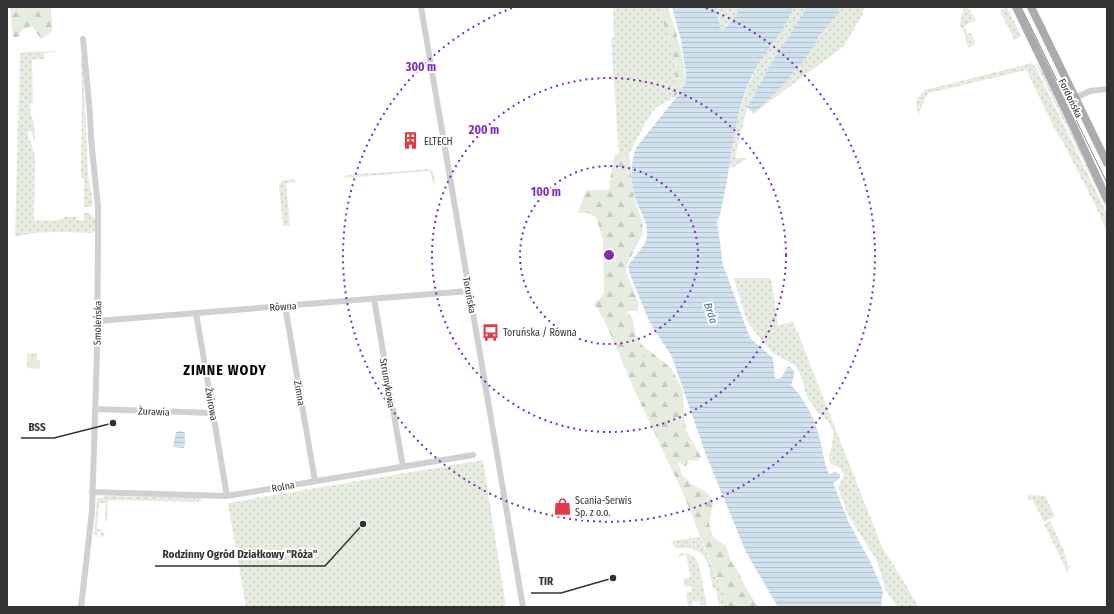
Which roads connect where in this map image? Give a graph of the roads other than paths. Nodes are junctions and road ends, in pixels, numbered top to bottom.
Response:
1 (421, 7) edge
2 (1016, 7) edge
3 (1031, 7) edge
4 (84, 39) dead end
5 (1107, 89) edge
6 (1075, 98) junction
7 (1107, 163) edge
8 (1107, 199) edge
9 (469, 291) junction
10 (374, 299) junction
11 (285, 306) junction
12 (196, 313) junction
13 (97, 321) junction
14 (95, 409) junction
15 (213, 412) junction
16 (473, 455) dead end
17 (403, 467) junction
18 (315, 481) junction
19 (92, 492) junction
20 (227, 496) junction
21 (81, 607) edge
22 (523, 607) edge

1 - 9 street, Toruńska
2 - 8 main road, Fordońska
3 - 6 main road, Fordońska
4 - 13 street, Smoleńska
5 - 6 street
6 - 7 main road, Fordońska
9 - 10 street, Równa
9 - 22 street, Toruńska
10 - 11 street, Równa
10 - 17 street, Strumykowa
11 - 12 street, Równa
11 - 18 street, Zimna
12 - 13 street, Równa
12 - 15 street, Żwirowa
13 - 14 street, Smoleńska
14 - 15 street, Żurawia
14 - 19 street, Smoleńska
15 - 20 street, Żwirowa
16 - 17 street, Rolna
17 - 18 street, Rolna
18 - 20 street, Rolna
19 - 20 street, Rolna
19 - 21 street, Smoleńska

